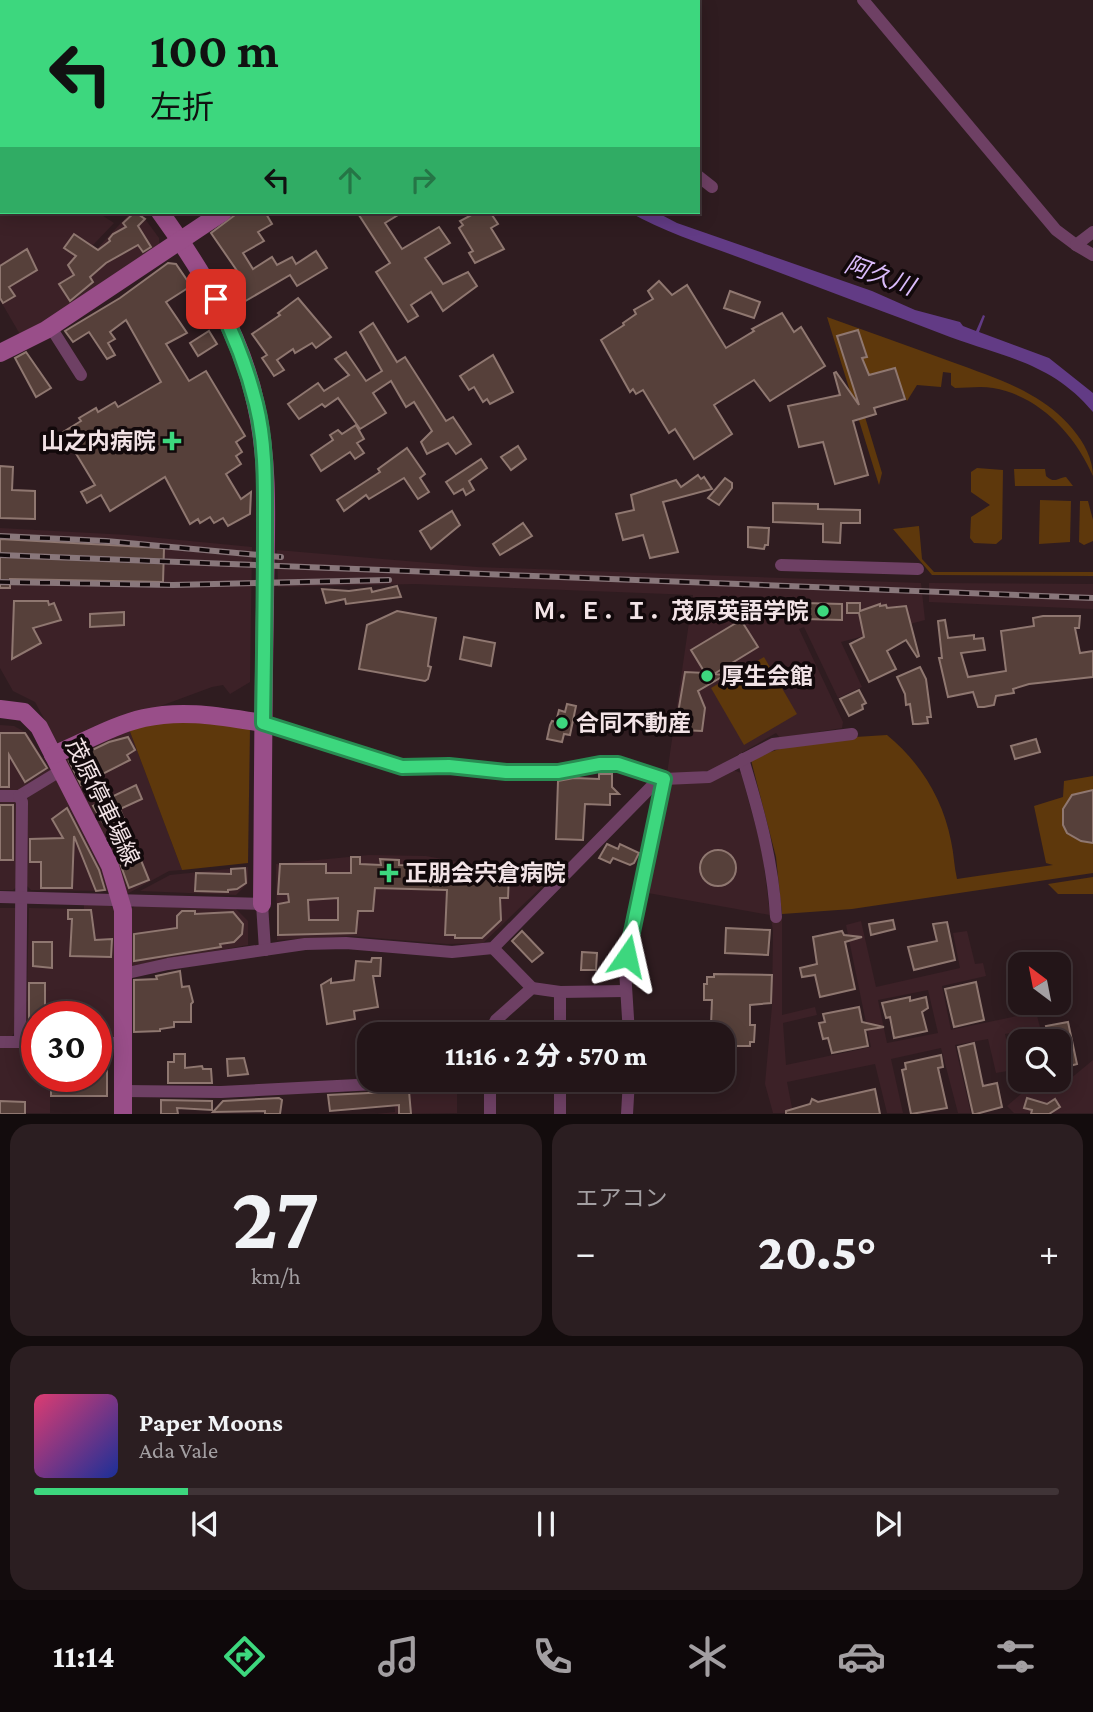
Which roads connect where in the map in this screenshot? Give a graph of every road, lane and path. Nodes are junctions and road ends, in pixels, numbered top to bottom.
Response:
1 (863, 0) edge
2 (700, 178) edge
3 (712, 187) dead end
4 (161, 214) edge
5 (220, 214) edge
6 (1093, 232) edge
7 (180, 240) junction
8 (1076, 246) junction
9 (1093, 254) edge
10 (50, 326) junction
11 (0, 353) edge
12 (81, 375) dead end
13 (781, 565) dead end
14 (918, 569) dead end
15 (0, 709) edge
16 (263, 723) junction
17 (852, 734) dead end
18 (743, 759) junction
19 (56, 763) junction
20 (664, 779) junction
21 (0, 796) edge
22 (19, 796) junction
23 (0, 897) edge
24 (23, 897) junction
25 (121, 900) junction
26 (262, 904) junction
27 (776, 917) dead end
28 (493, 947) junction
29 (265, 950) junction
30 (123, 974) junction
31 (532, 988) junction
32 (625, 991) junction
33 (560, 992) junction
34 (495, 1022) edge
35 (560, 1022) edge
36 (628, 1022) edge
37 (0, 1042) edge
38 (20, 1042) joint
39 (112, 1043) edge
40 (122, 1043) junction
41 (357, 1085) edge
42 (123, 1091) junction
43 (490, 1092) edge
44 (560, 1092) edge
45 (628, 1092) edge
46 (123, 1114) edge
47 (490, 1114) edge
48 (560, 1114) edge
49 (627, 1114) edge

1 - 8 street
2 - 3 street
4 - 7 street
5 - 7 street
6 - 8 street
7 - 10 street
7 - 16 street
8 - 9 street
10 - 11 street
10 - 12 street
13 - 14 street
15 - 19 street, 茂原停車場線
16 - 19 street
16 - 20 street
16 - 26 street
17 - 18 street
18 - 20 street
18 - 27 street
19 - 22 street
19 - 25 street, 茂原停車場線
20 - 28 street
20 - 32 street
21 - 22 street
22 - 24 street
23 - 24 street
24 - 25 street
24 - 38 street
25 - 26 street
25 - 30 street, 茂原停車場線
26 - 29 street
28 - 29 street
28 - 31 street
29 - 30 street
30 - 40 street, 茂原停車場線
31 - 33 street
31 - 34 street
32 - 33 street
32 - 36 street
33 - 35 street
37 - 38 street
39 - 40 street
40 - 42 street, 茂原停車場線
41 - 42 street
42 - 46 street, 茂原停車場線
43 - 47 street
44 - 48 street
45 - 49 street

